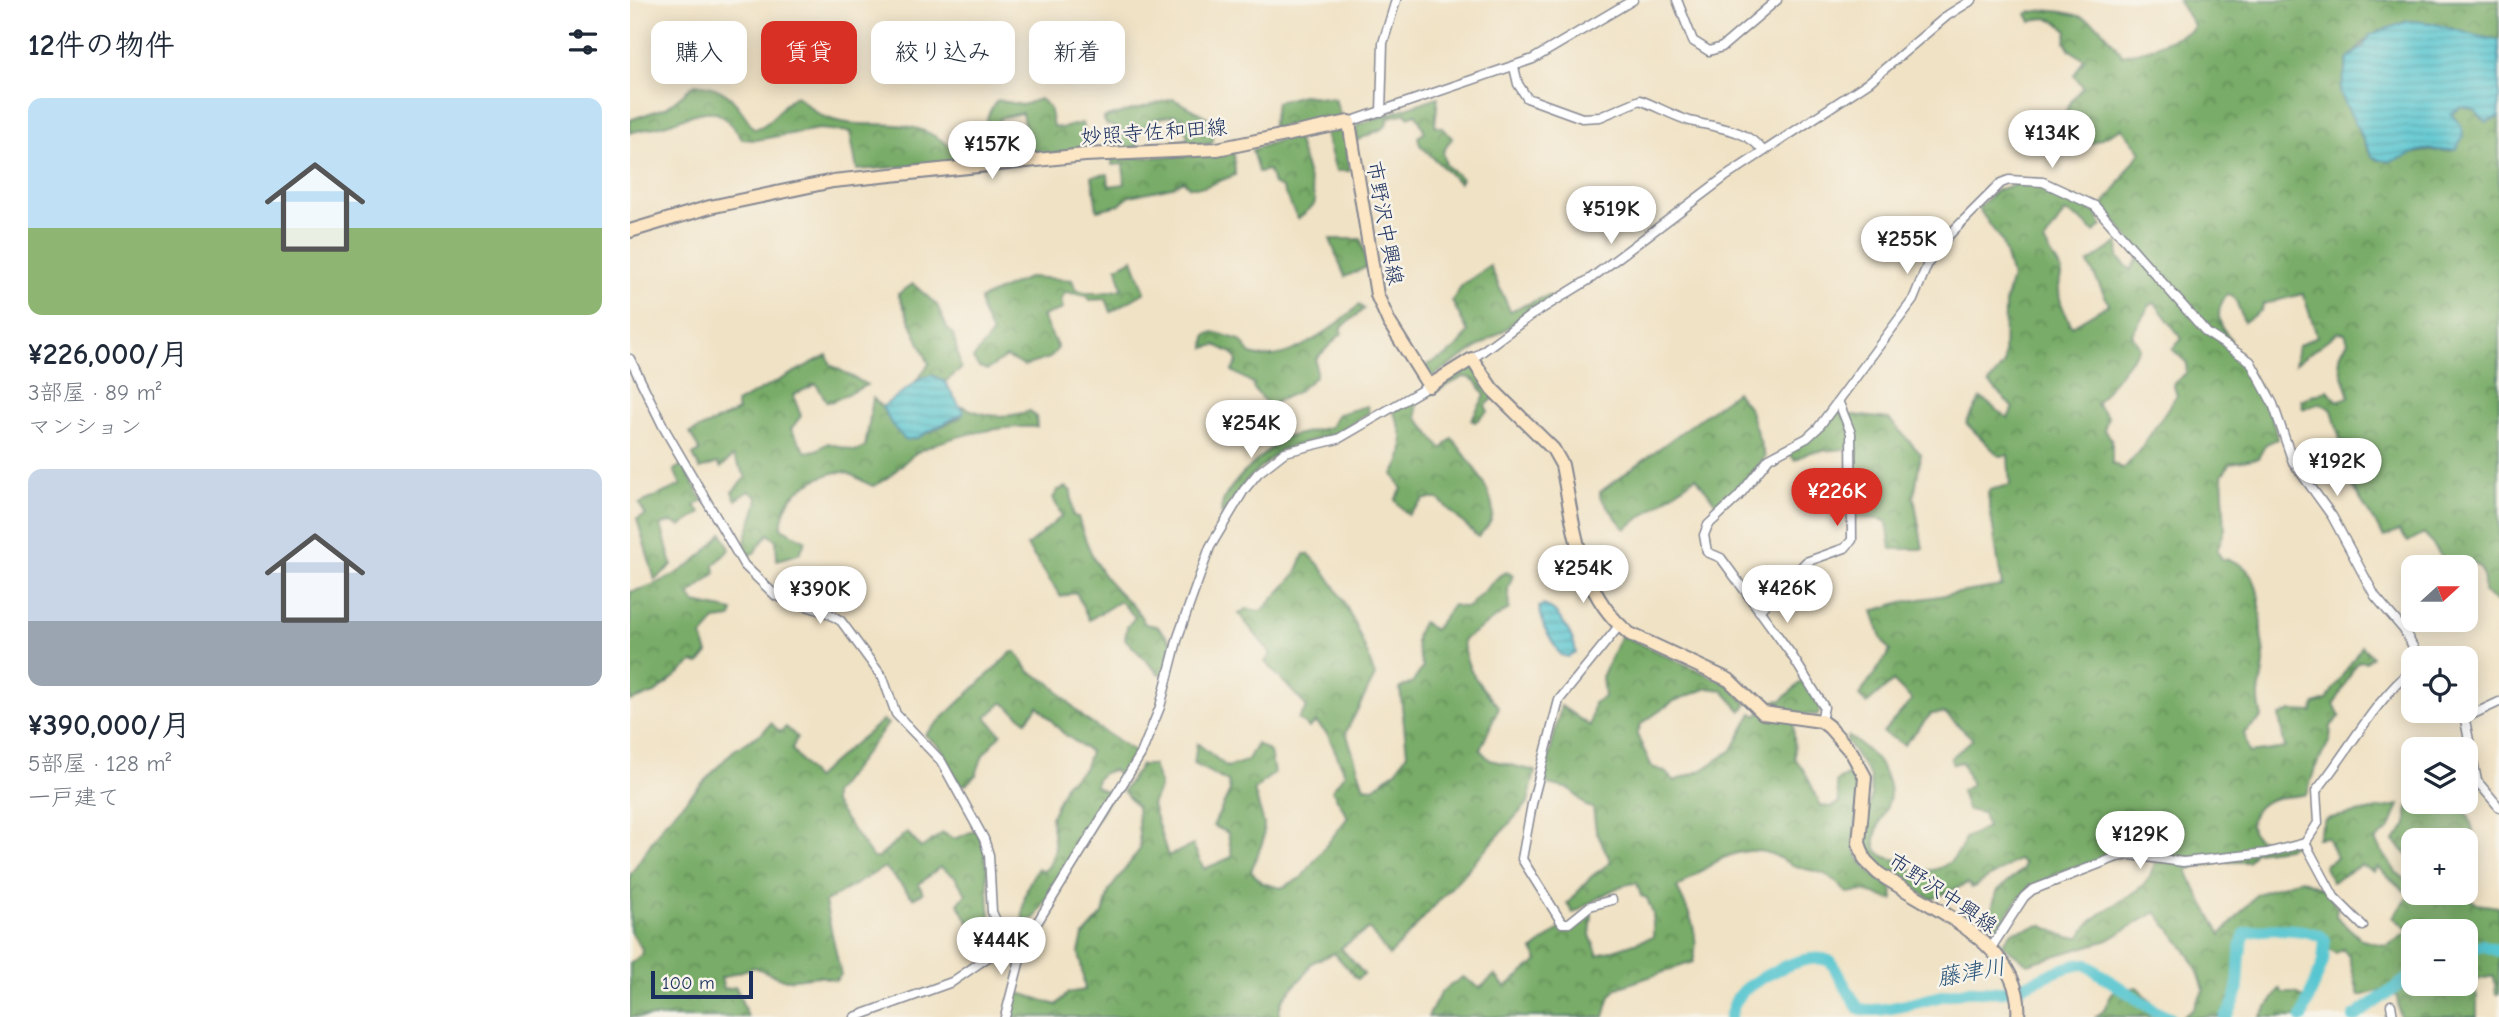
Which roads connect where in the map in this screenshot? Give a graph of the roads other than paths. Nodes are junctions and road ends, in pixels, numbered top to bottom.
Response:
1 (1396, 0) edge
2 (1633, 0) edge
3 (1677, 0) edge
4 (1777, 0) edge
5 (1972, 0) edge
6 (1514, 67) junction
7 (1381, 112) junction
8 (1349, 122) junction
9 (1763, 151) junction
10 (630, 231) edge
11 (630, 359) edge
12 (1472, 359) junction
13 (1429, 386) junction
14 (1839, 402) junction
15 (1759, 611) junction
16 (1619, 625) junction
17 (2413, 646) edge
18 (2401, 683) edge
19 (2499, 702) edge
20 (2478, 709) edge
21 (1821, 720) junction
22 (2466, 723) edge
23 (2499, 807) edge
24 (2305, 843) junction
25 (1612, 900) dead end
26 (2363, 926) dead end
27 (1007, 944) junction
28 (1024, 944) junction
29 (1991, 948) junction
30 (2391, 1005) dead end
31 (855, 1017) edge
32 (1005, 1017) edge
33 (2018, 1017) edge
34 (2393, 1017) edge

1 - 7 street
2 - 6 street
3 - 4 street
5 - 9 street
6 - 7 street
6 - 9 street
7 - 8 street
8 - 10 main road, 妙照寺佐和田線
8 - 13 main road, 市野沢中興線
9 - 12 street
11 - 27 street
12 - 13 main road
12 - 16 main road
13 - 28 street
14 - 15 street
14 - 15 street
14 - 17 street
15 - 21 street
16 - 21 main road
16 - 25 street
18 - 24 street
19 - 20 street
21 - 29 main road, 市野沢中興線
22 - 23 street
24 - 26 street
24 - 29 street
27 - 28 street
27 - 31 street
28 - 32 street
29 - 33 main road, 市野沢中興線
30 - 34 street

